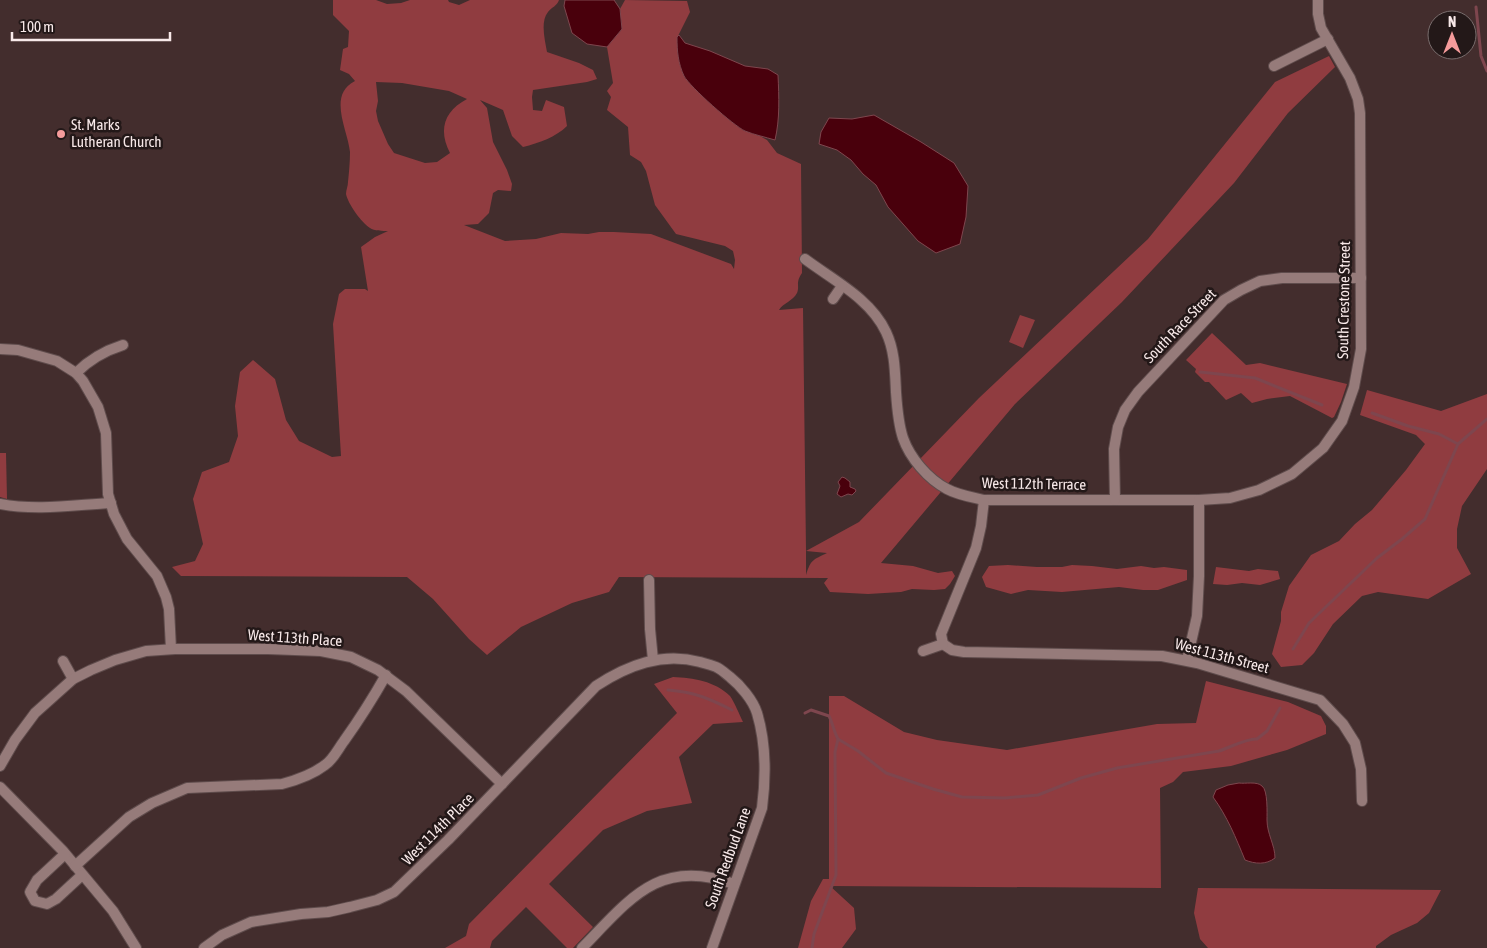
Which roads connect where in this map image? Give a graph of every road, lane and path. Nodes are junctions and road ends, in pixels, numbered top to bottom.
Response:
1 (1318, 0) edge
2 (1328, 38) junction
3 (1274, 66) dead end
4 (804, 259) dead end
5 (1361, 278) junction
6 (842, 286) junction
7 (833, 299) dead end
8 (123, 345) dead end
9 (0, 349) edge
10 (76, 373) junction
11 (984, 500) junction
12 (1115, 500) junction
13 (1199, 500) junction
14 (111, 503) junction
15 (0, 504) edge
16 (649, 580) dead end
17 (943, 644) junction
18 (172, 649) junction
19 (923, 652) dead end
20 (653, 660) junction
21 (1187, 660) junction
22 (63, 661) dead end
23 (386, 675) junction
24 (73, 679) junction
25 (0, 766) edge
26 (502, 784) junction
27 (0, 787) edge
28 (1362, 801) dead end
29 (65, 854) junction
30 (75, 866) junction
31 (82, 874) junction
32 (734, 884) junction
33 (136, 948) edge
34 (204, 948) edge
35 (582, 948) edge
36 (712, 948) edge

1 - 2 street, South Crestone Street
2 - 3 street
2 - 5 street, South Crestone Street
4 - 6 street, West 112th Terrace
5 - 12 street, South Race Street
5 - 13 street, South Crestone Street
6 - 7 street
6 - 11 street, West 112th Terrace
8 - 10 street
9 - 10 street
10 - 14 street
11 - 12 street, West 112th Terrace
11 - 17 street
12 - 13 street, West 112th Terrace
13 - 21 street
14 - 15 street
14 - 18 street
16 - 20 street
17 - 19 street
17 - 21 street, West 113th Street
18 - 23 street, West 113th Place
18 - 24 street, West 113th Place
20 - 26 street, West 114th Place
20 - 32 street, South Redbud Lane
21 - 28 street, West 113th Street
22 - 24 street
23 - 26 street, West 113th Place
23 - 30 street
24 - 25 street, West 113th Place
26 - 34 street, West 114th Place
27 - 29 street
29 - 30 street
29 - 31 street
30 - 31 street
31 - 33 street
32 - 35 street
32 - 36 street, South Redbud Lane

